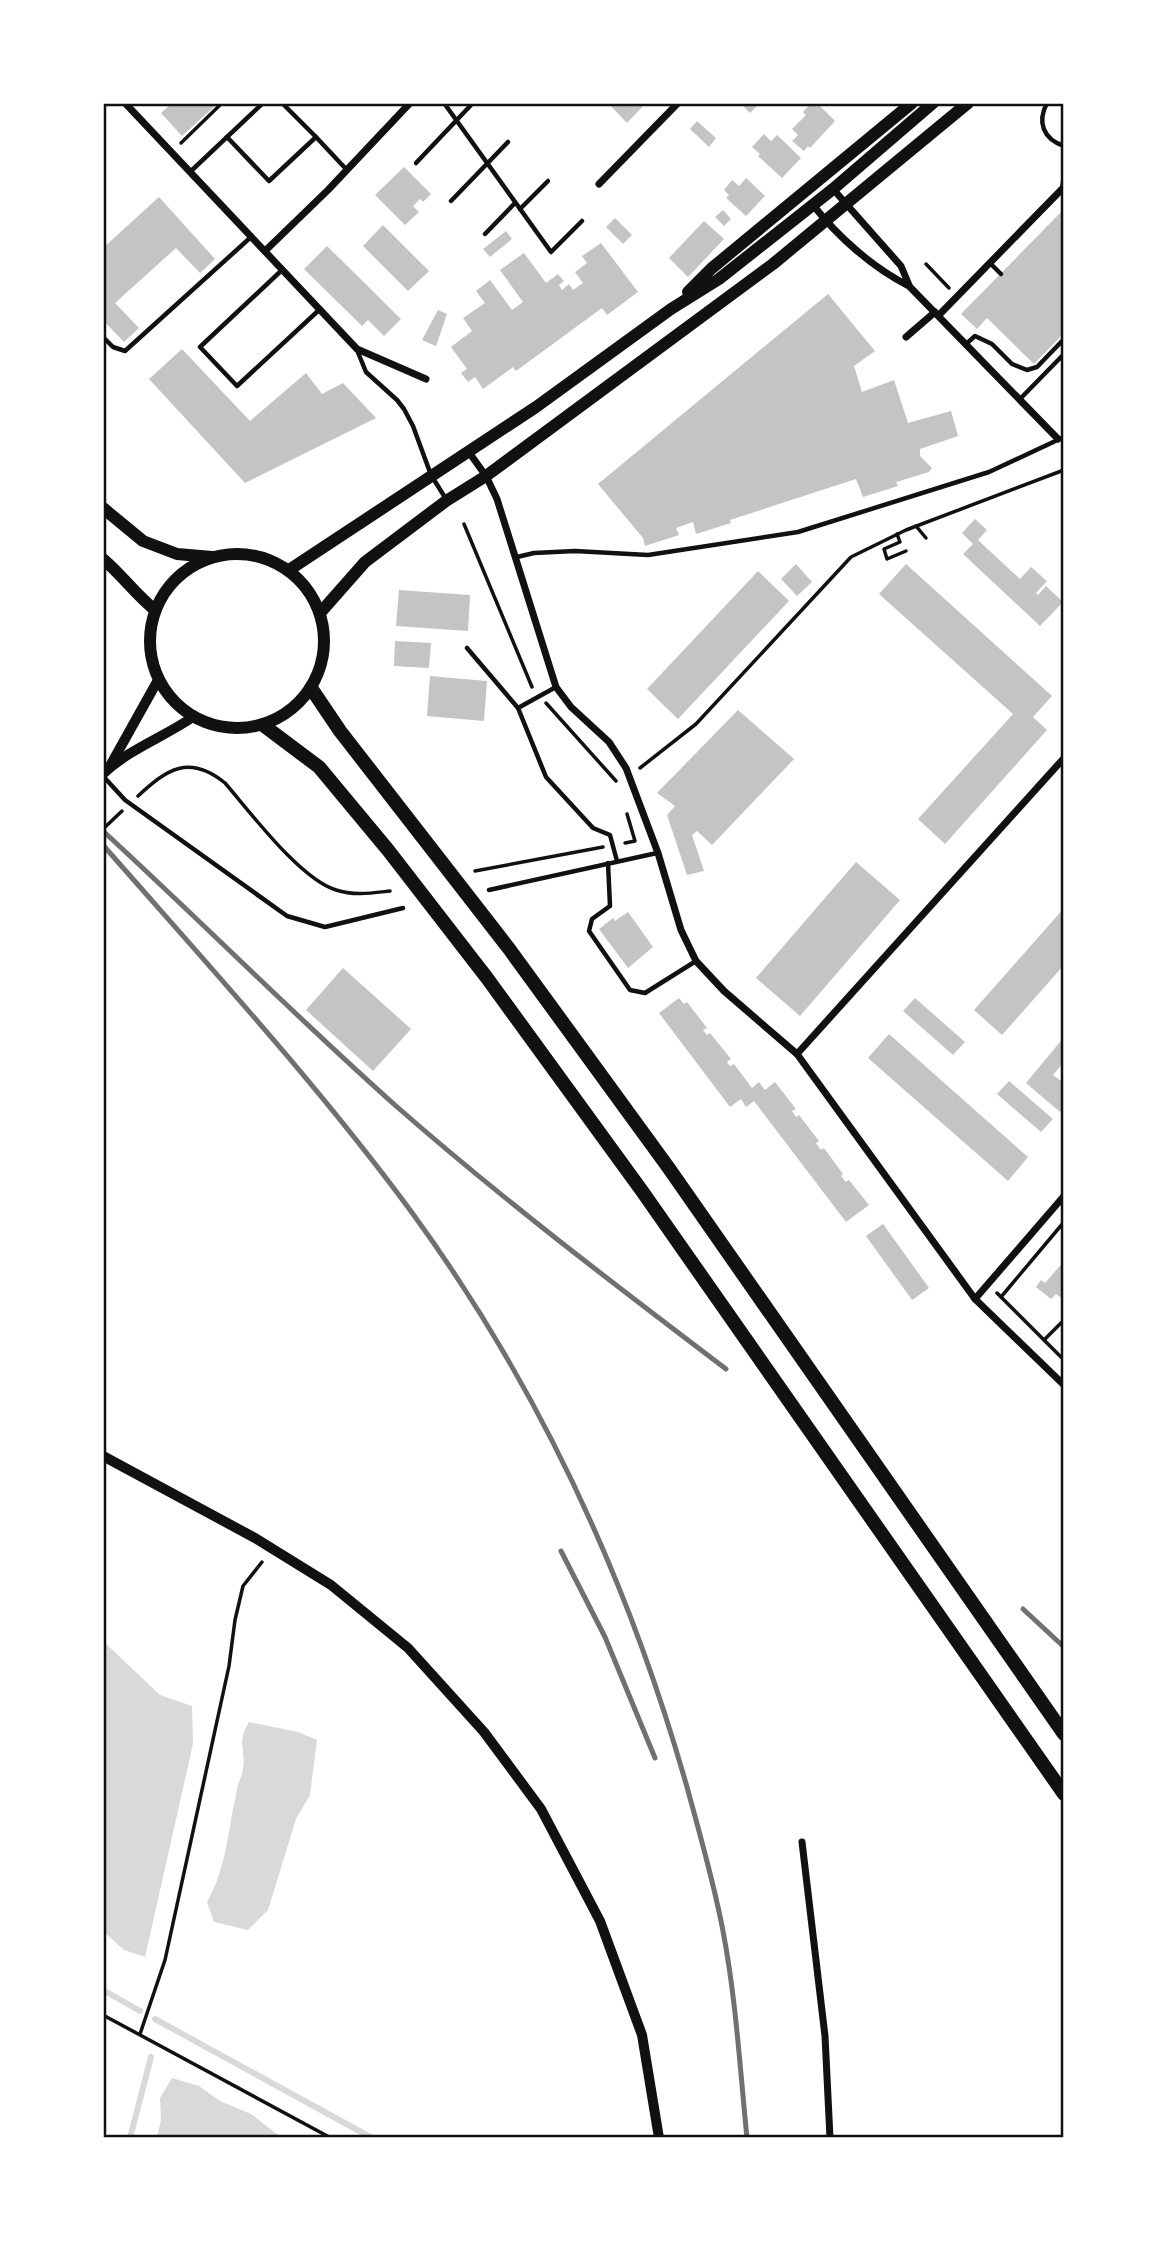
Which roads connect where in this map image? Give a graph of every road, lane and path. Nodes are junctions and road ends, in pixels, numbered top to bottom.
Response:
1 (125, 103) edge
2 (222, 103) edge
3 (263, 103) edge
4 (282, 103) edge
5 (410, 103) edge
6 (444, 103) edge
7 (678, 103) edge
8 (912, 103) edge
9 (933, 103) edge
10 (968, 103) edge
11 (1047, 103) edge
12 (471, 105) edge
13 (457, 121) junction
14 (227, 137) junction
15 (316, 137) junction
16 (508, 142) dead end
17 (1064, 146) edge
18 (171, 152) junction
19 (416, 163) dead end
20 (487, 163) junction
21 (346, 169) junction
22 (189, 172) junction
23 (1064, 175) edge
24 (548, 181) dead end
25 (599, 184) dead end
26 (833, 189) junction
27 (1062, 189) edge
28 (451, 201) dead end
29 (515, 203) junction
30 (847, 204) junction
31 (813, 205) junction
32 (520, 209) junction
33 (582, 221) dead end
34 (825, 221) junction
35 (485, 234) dead end
36 (251, 237) junction
37 (265, 251) junction
38 (926, 264) dead end
39 (991, 264) junction
40 (282, 270) junction
41 (1001, 274) dead end
42 (909, 286) junction
43 (958, 297) junction
44 (671, 309) junction
45 (319, 310) junction
46 (937, 313) junction
47 (1063, 336) edge
48 (103, 337) edge
49 (906, 337) dead end
50 (966, 344) junction
51 (357, 349) junction
52 (1064, 354) edge
53 (426, 379) dead end
54 (1020, 399) junction
55 (1061, 438) edge
56 (468, 451) junction
57 (1064, 470) edge
58 (431, 475) junction
59 (486, 476) junction
60 (446, 501) junction
61 (103, 508) edge
62 (464, 524) dead end
63 (916, 526) junction
64 (897, 534) junction
65 (926, 538) dead end
66 (906, 551) dead end
67 (212, 557) junction
68 (517, 557) junction
69 (103, 559) edge
70 (289, 570) junction
71 (155, 610) junction
72 (320, 613) junction
73 (467, 648) dead end
74 (158, 680) junction
75 (556, 687) junction
76 (311, 688) junction
77 (540, 695) junction
78 (518, 708) junction
79 (193, 717) junction
80 (263, 724) junction
81 (1064, 758) edge
82 (105, 773) edge
83 (629, 777) junction
84 (156, 780) dead end
85 (619, 784) dead end
86 (635, 841) dead end
87 (613, 845) junction
88 (658, 853) junction
89 (617, 861) junction
90 (608, 863) junction
91 (475, 871) dead end
92 (489, 890) dead end
93 (390, 891) dead end
94 (403, 908) dead end
95 (696, 961) junction
96 (797, 1054) junction
97 (1064, 1196) edge
98 (1064, 1222) edge
99 (989, 1284) junction
100 (1001, 1297) junction
101 (975, 1299) junction
102 (1064, 1320) edge
103 (1044, 1340) junction
104 (1064, 1360) edge
105 (1064, 1385) edge
106 (103, 1456) edge
107 (262, 1562) dead end
108 (1064, 1734) edge
109 (1064, 1794) edge
110 (802, 1842) dead end
111 (103, 2015) edge
112 (140, 2034) junction
113 (331, 2138) edge
114 (659, 2138) edge
115 (830, 2138) edge

1 - 18 street
2 - 18 path
3 - 14 lane
4 - 15 lane
5 - 21 street
6 - 13 lane
7 - 25 street
8 - 44 main road
9 - 26 main road
10 - 30 main road
11 - 17 lane
12 - 13 lane
13 - 19 lane
13 - 20 lane
14 - 15 lane
14 - 22 lane
15 - 21 lane
16 - 20 lane
18 - 22 street
20 - 28 lane
20 - 29 lane
21 - 37 street
22 - 36 street
23 - 27 lane
24 - 32 lane
26 - 30 street
26 - 31 main road
27 - 39 street
29 - 32 lane
29 - 35 lane
30 - 34 main road
30 - 42 street
31 - 34 street
31 - 44 main road
32 - 33 lane
34 - 42 street
34 - 59 main road
36 - 37 street
36 - 48 lane
37 - 40 street
38 - 43 path
39 - 41 lane
39 - 43 street
40 - 45 street
40 - 45 lane
42 - 46 street
43 - 46 street
44 - 56 main road
45 - 51 street
46 - 49 street
46 - 50 street
47 - 50 lane
50 - 54 street
51 - 53 street
51 - 58 lane
52 - 54 lane
54 - 55 street
55 - 68 lane
56 - 58 main road
56 - 59 street
57 - 63 path
58 - 60 lane
58 - 70 main road
59 - 60 main road
59 - 68 street
60 - 72 main road
61 - 67 main road
62 - 77 path
63 - 64 path
63 - 65 path
64 - 66 path
64 - 83 path
67 - 70 main road
67 - 71 main road
68 - 75 street
69 - 71 main road
70 - 72 main road
71 - 74 main road
72 - 76 main road
73 - 78 lane
74 - 79 main road
74 - 82 street
75 - 77 lane
75 - 83 street
76 - 80 main road
76 - 108 highway
77 - 78 lane
77 - 85 path
78 - 87 lane
79 - 80 main road
79 - 82 street
80 - 109 highway
81 - 96 street
82 - 94 lane
83 - 88 street
84 - 93 path
86 - 87 path
87 - 89 lane
87 - 91 path
88 - 89 lane
88 - 95 street
89 - 90 lane
90 - 92 lane
90 - 95 lane
95 - 96 street
96 - 101 street
97 - 99 street
98 - 100 path
99 - 100 path
99 - 101 street
100 - 103 path
101 - 105 street
102 - 103 path
103 - 104 path
106 - 114 street
107 - 112 path
110 - 115 street
111 - 112 path
112 - 113 path

